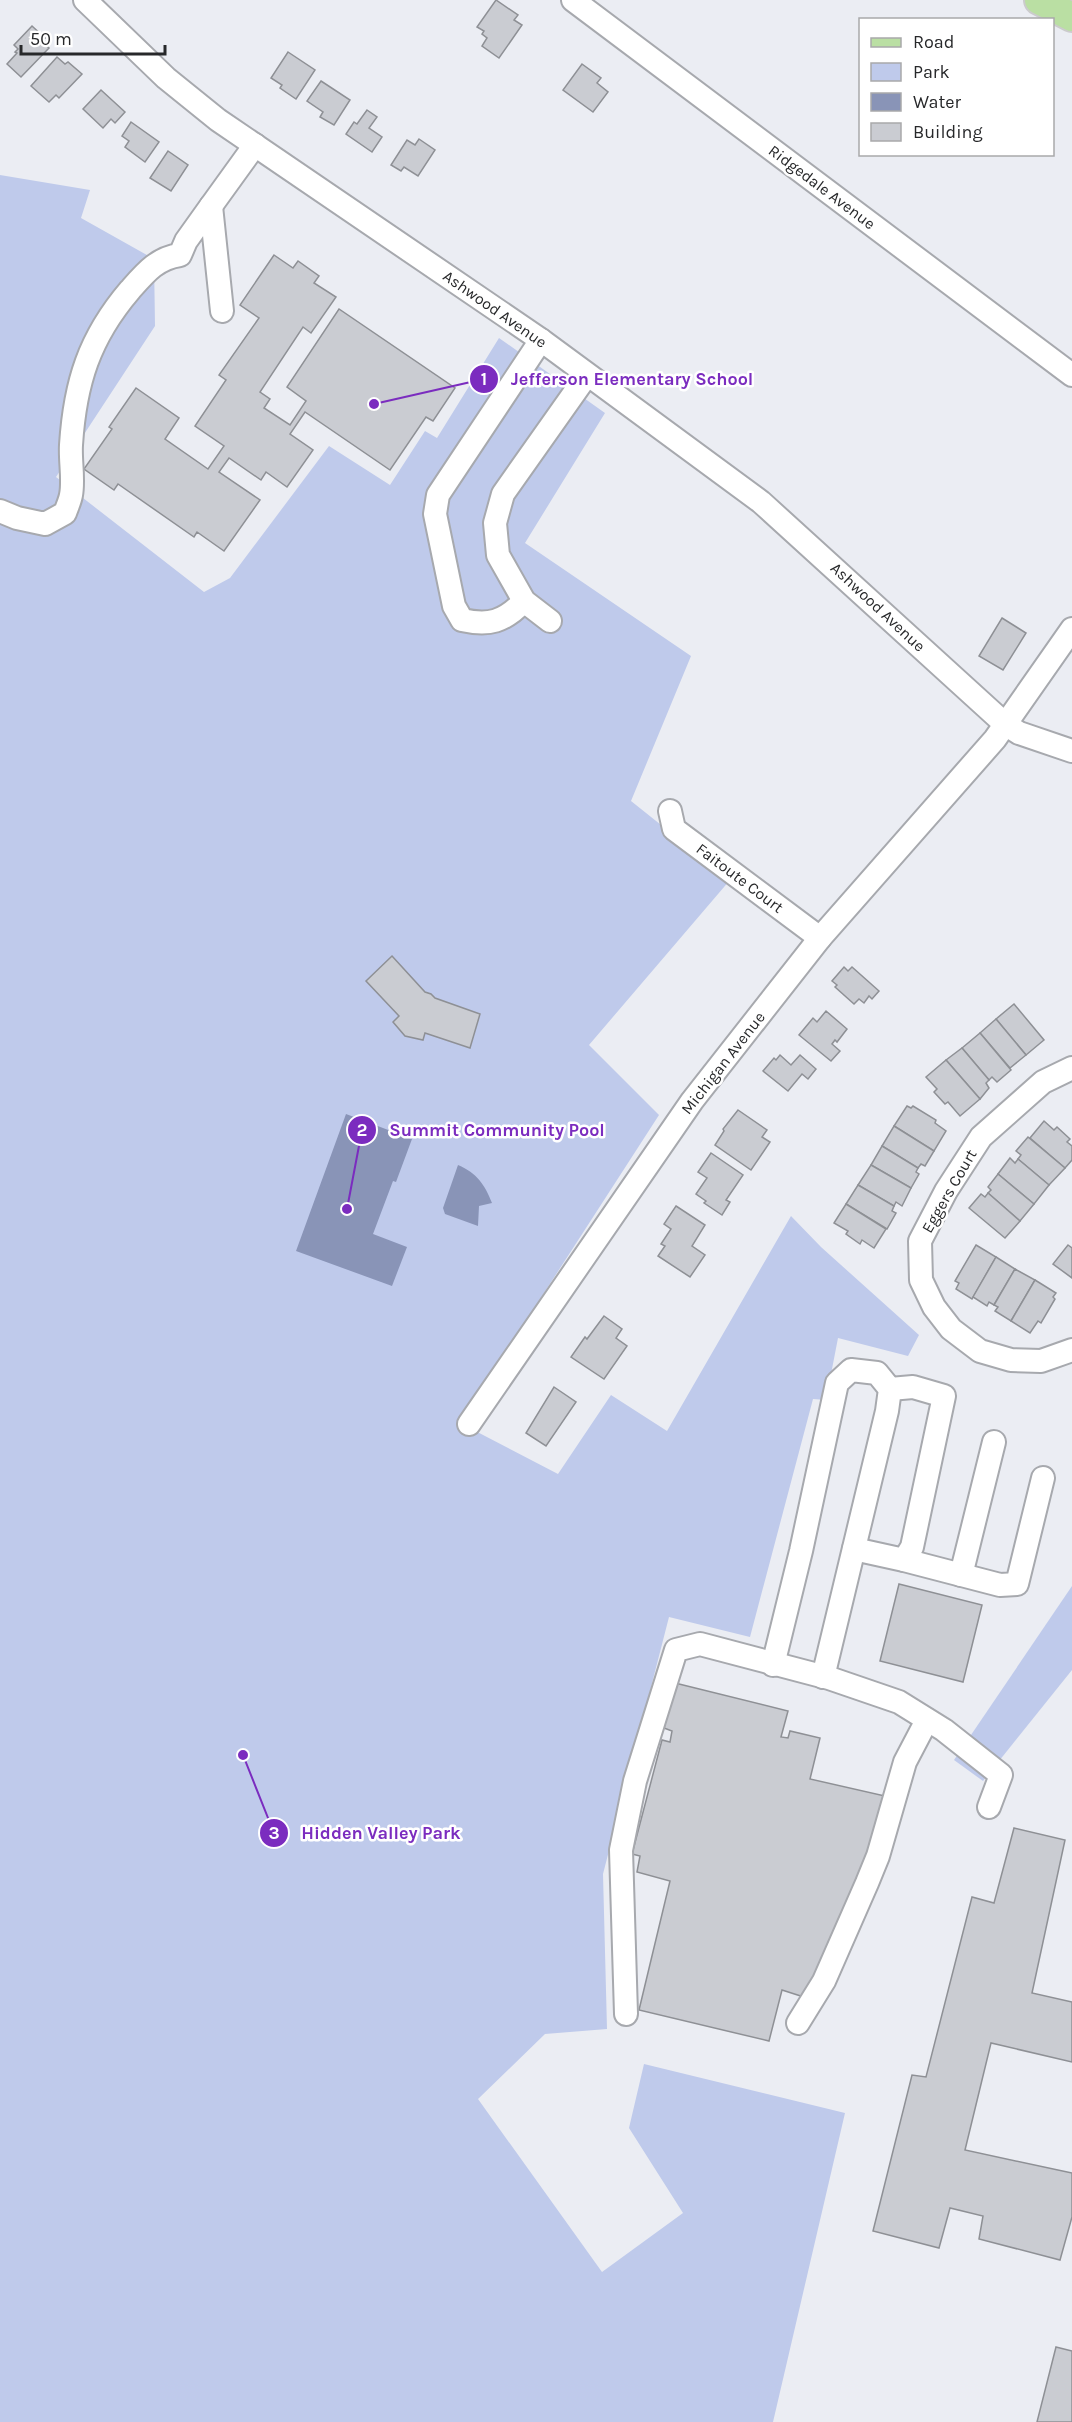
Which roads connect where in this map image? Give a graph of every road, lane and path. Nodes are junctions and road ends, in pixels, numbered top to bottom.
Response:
1 (85, 0) edge
2 (573, 0) edge
3 (1039, 0) edge
4 (1072, 17) edge
5 (255, 145) junction
6 (210, 206) junction
7 (222, 311) dead end
8 (541, 340) junction
9 (588, 375) junction
10 (1072, 375) edge
11 (0, 512) edge
12 (524, 602) junction
13 (550, 621) dead end
14 (1072, 629) edge
15 (1005, 724) junction
16 (1072, 751) edge
17 (670, 811) dead end
18 (820, 938) junction
19 (1072, 1068) edge
20 (1072, 1350) edge
21 (890, 1389) junction
22 (469, 1424) dead end
23 (994, 1442) dead end
24 (1043, 1478) dead end
25 (854, 1549) junction
26 (904, 1560) junction
27 (961, 1575) junction
28 (773, 1665) junction
29 (823, 1677) junction
30 (927, 1720) junction
31 (989, 1807) dead end
32 (626, 2014) dead end
33 (798, 2024) dead end

1 - 5 street, Ashwood Avenue
2 - 10 street, Ridgedale Avenue
3 - 4 main road
5 - 6 street
5 - 8 street, Ashwood Avenue
6 - 7 street
6 - 11 street
8 - 9 street, Ashwood Avenue
8 - 12 street
9 - 12 street
9 - 15 street, Ashwood Avenue
12 - 13 street
14 - 15 street, Michigan Avenue
15 - 16 street, Ashwood Avenue
15 - 18 street, Michigan Avenue
17 - 18 street, Faitoute Court
18 - 22 street, Michigan Avenue
19 - 20 street, Eggers Court
21 - 25 street
21 - 26 street
21 - 28 street
23 - 27 street
24 - 27 street
25 - 26 street
25 - 29 street
26 - 27 street
28 - 29 street
28 - 32 street
29 - 30 street
30 - 31 street
30 - 33 street

